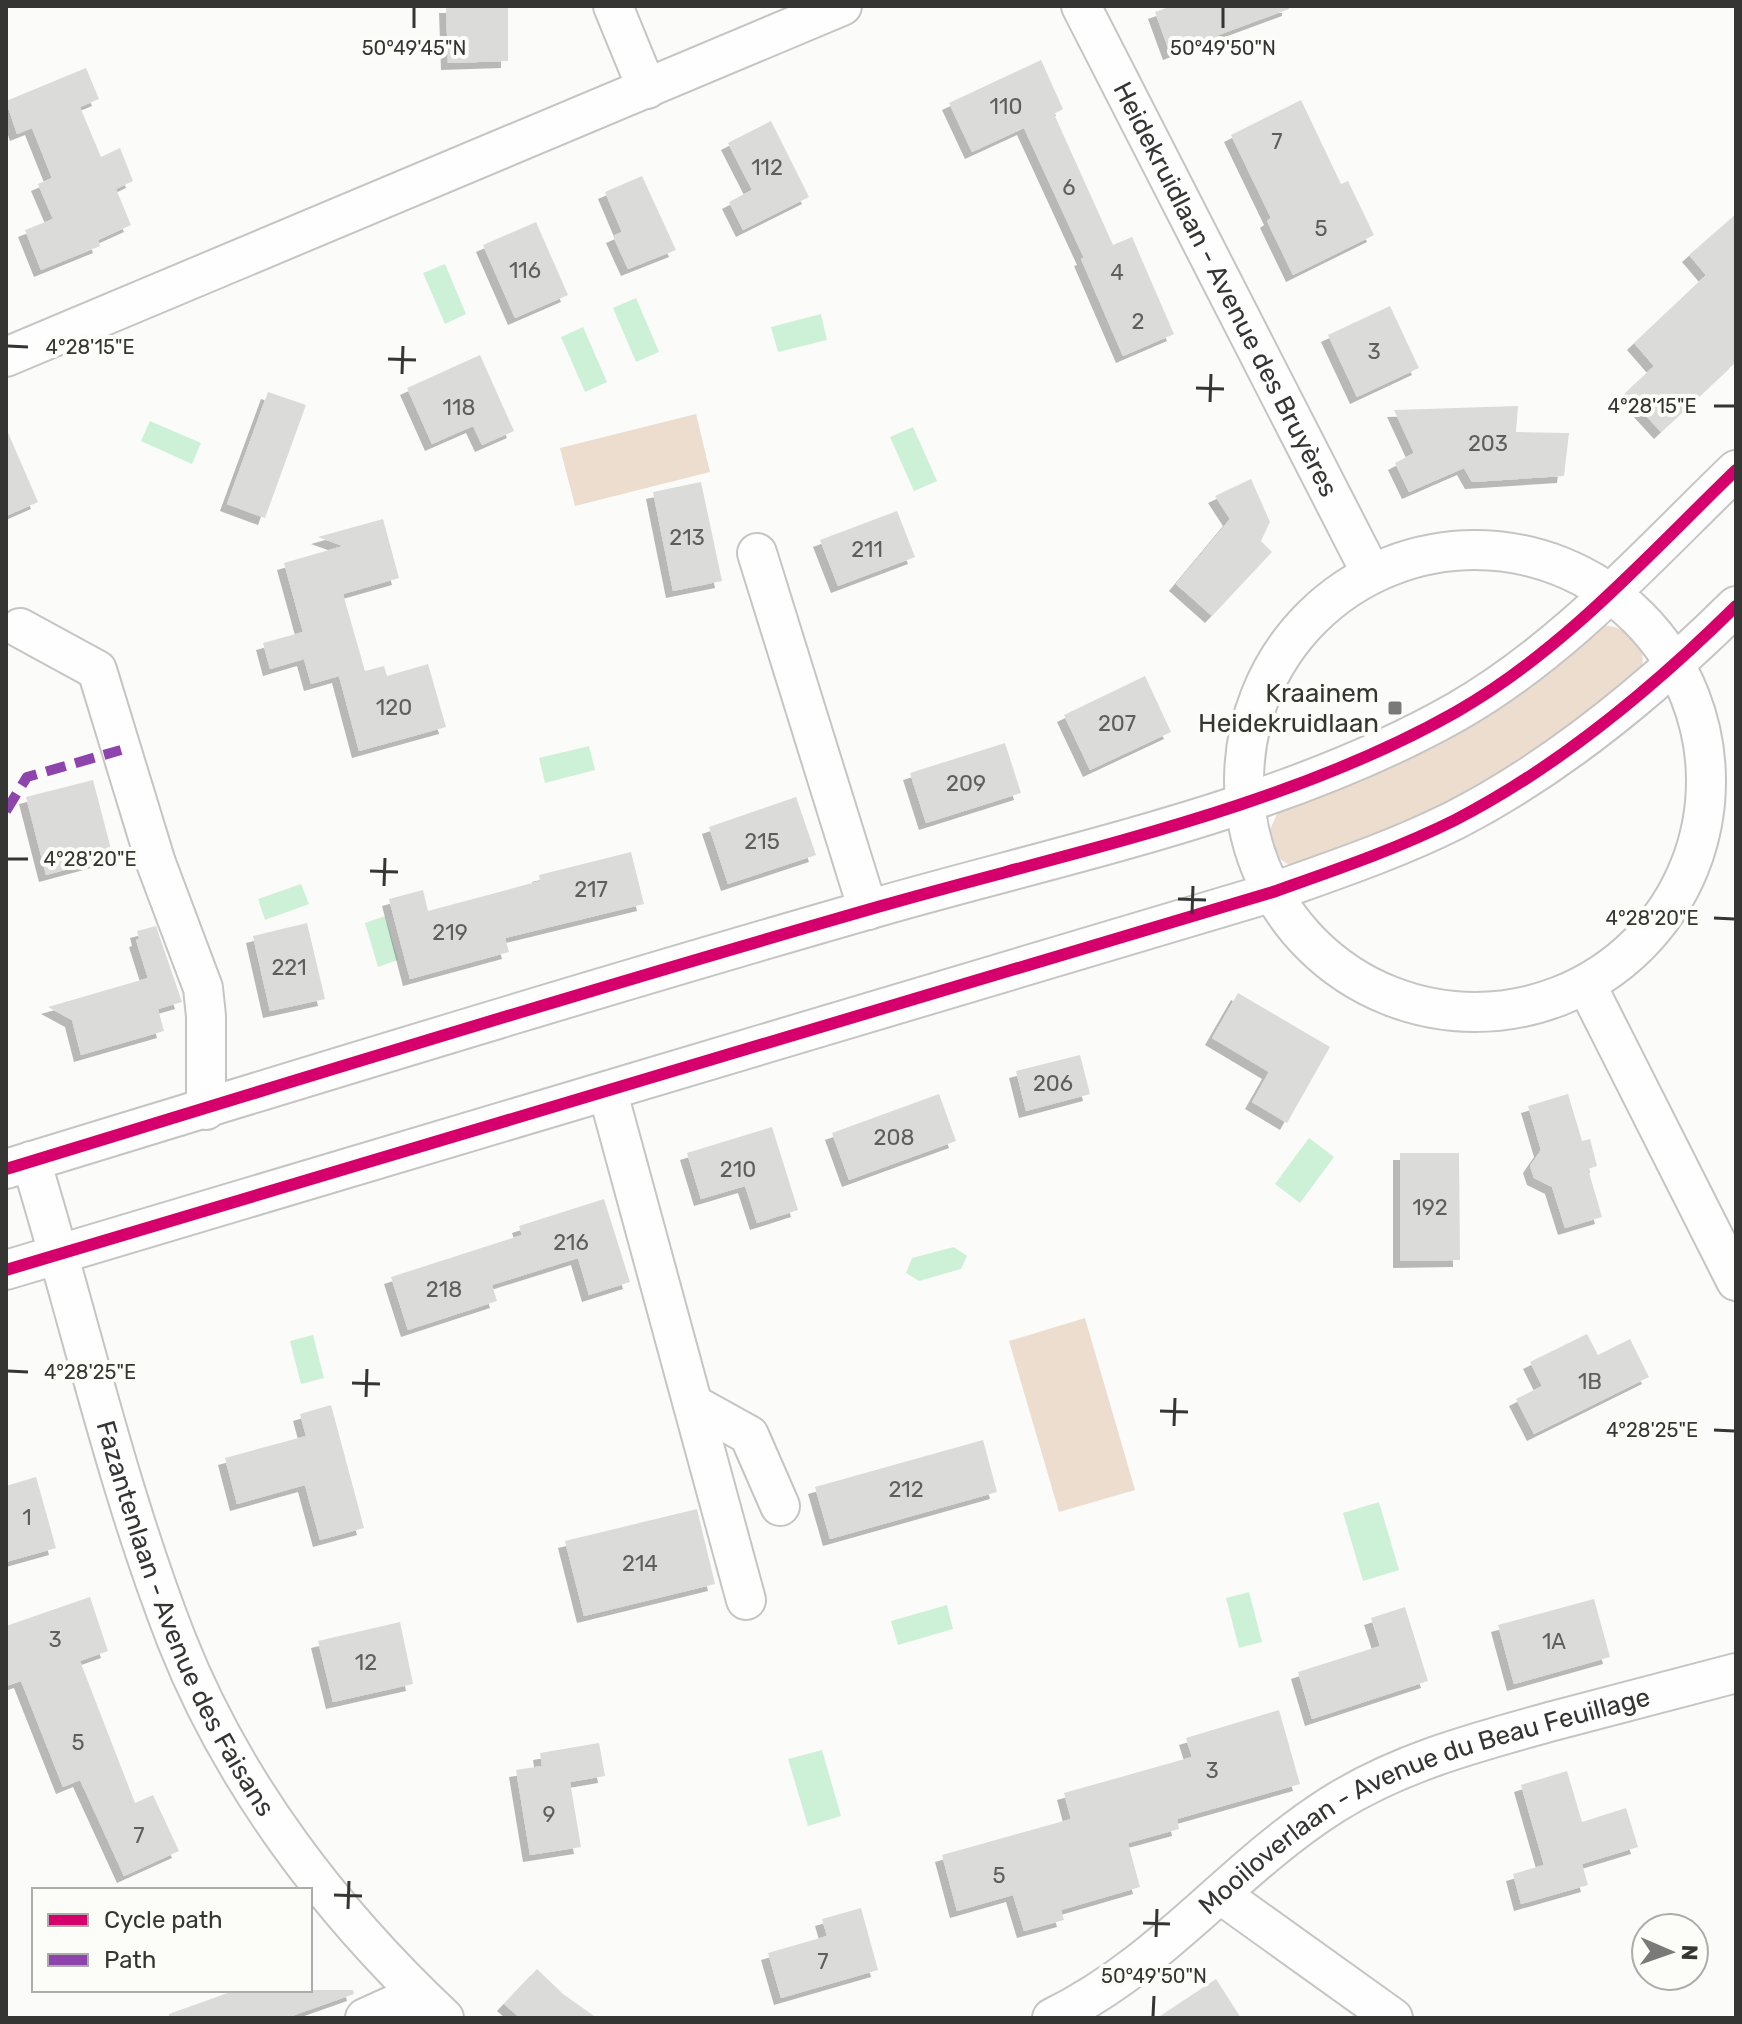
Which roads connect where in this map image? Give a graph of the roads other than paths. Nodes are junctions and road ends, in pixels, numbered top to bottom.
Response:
1 (613, 6) edge
2 (842, 6) edge
3 (1081, 6) edge
4 (647, 89) junction
5 (6, 357) edge
6 (1736, 470) edge
7 (757, 553) dead end
8 (1371, 573) junction
9 (1609, 593) junction
10 (1736, 606) edge
11 (20, 628) dead end
12 (1674, 667) junction
13 (1242, 804) junction
14 (1273, 892) junction
15 (868, 910) junction
16 (1587, 986) junction
17 (608, 1093) junction
18 (206, 1110) junction
19 (18, 1165) edge
20 (59, 1255) junction
21 (6, 1270) edge
22 (1736, 1281) edge
23 (693, 1404) junction
24 (780, 1506) dead end
25 (746, 1600) dead end
26 (1736, 1673) edge
27 (1220, 1894) junction
28 (431, 2006) edge
29 (365, 2018) edge
30 (1052, 2018) edge
31 (1393, 2018) edge

1 - 4 street
2 - 4 street
3 - 8 street, Heidekruidlaan - Avenue des Bruyères
4 - 5 street
6 - 9 street
7 - 15 street
8 - 9 street
8 - 13 street
9 - 12 street
9 - 13 street
10 - 12 street
11 - 18 street
12 - 14 street
12 - 16 street
13 - 14 street
13 - 15 street
14 - 16 street
14 - 17 street
15 - 18 street
16 - 22 street
17 - 20 street
17 - 23 street
18 - 19 street
19 - 20 street, Fazantenlaan - Avenue des Faisans
20 - 21 street
20 - 28 street, Fazantenlaan - Avenue des Faisans
23 - 24 street
23 - 25 street
26 - 27 street, Mooiloverlaan - Avenue du Beau Feuillage
27 - 30 street, Mooiloverlaan - Avenue du Beau Feuillage
27 - 31 street
28 - 29 street

